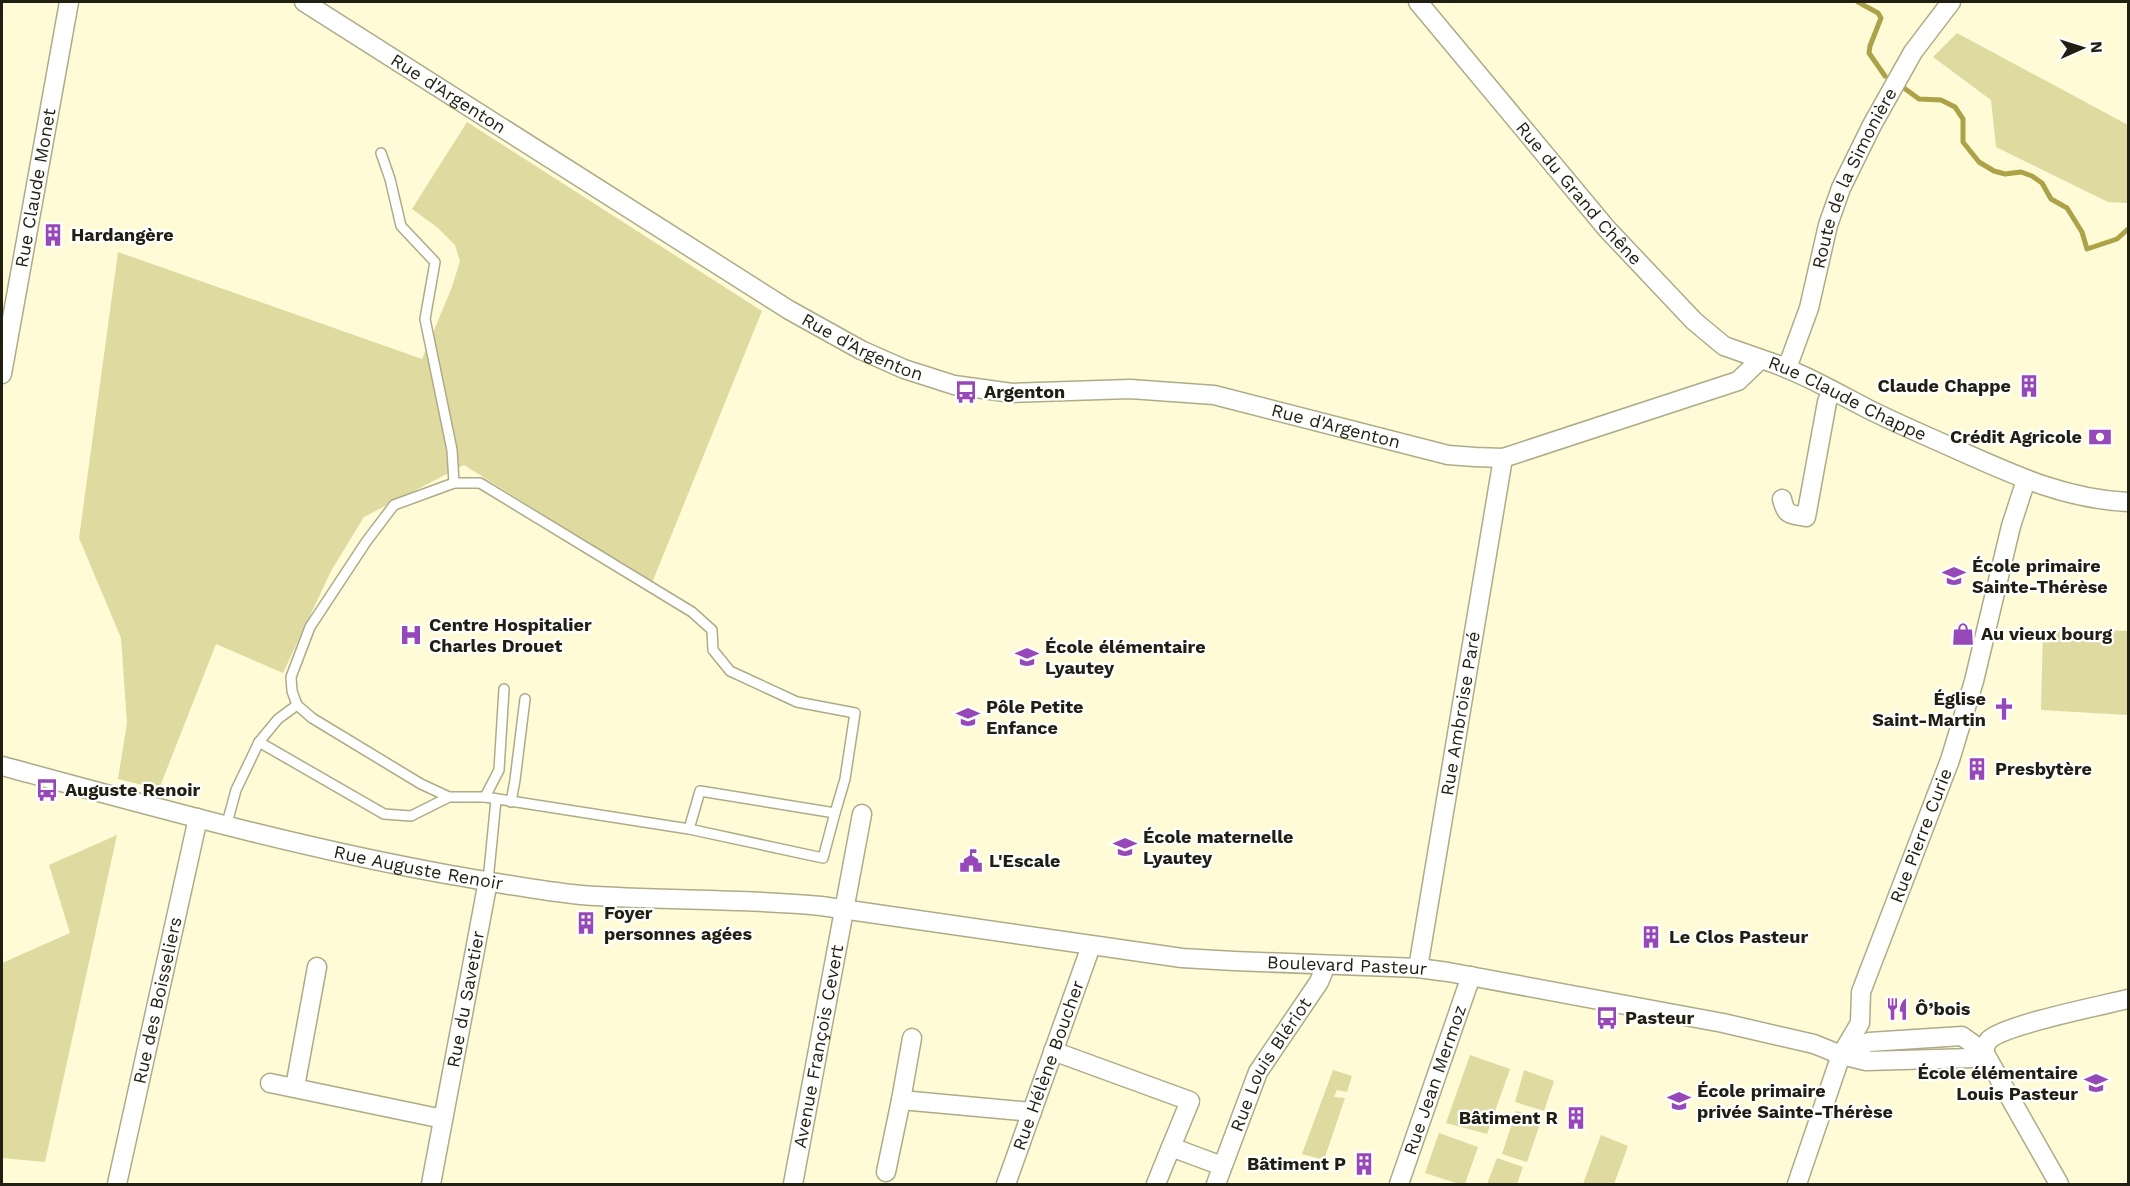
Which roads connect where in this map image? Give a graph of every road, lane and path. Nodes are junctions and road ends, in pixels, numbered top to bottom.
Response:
1 (69, 2) edge
2 (304, 2) edge
3 (1418, 2) edge
4 (1951, 2) edge
5 (381, 153) dead end
6 (1761, 359) junction
7 (1785, 367) junction
8 (2, 374) edge
9 (1832, 390) junction
10 (1503, 458) junction
11 (2026, 480) junction
12 (454, 483) junction
13 (1782, 499) dead end
14 (2128, 502) edge
15 (504, 689) dead end
16 (525, 699) dead end
17 (297, 705) junction
18 (259, 742) junction
19 (2, 766) edge
20 (449, 797) junction
21 (485, 797) junction
22 (496, 800) junction
23 (511, 802) junction
24 (835, 813) junction
25 (862, 814) dead end
26 (198, 818) junction
27 (226, 827) junction
28 (689, 829) junction
29 (488, 881) junction
30 (845, 909) junction
31 (1091, 946) junction
32 (1326, 965) junction
33 (317, 967) dead end
34 (1418, 968) junction
35 (1471, 976) junction
36 (2128, 999) edge
37 (912, 1038) dead end
38 (1053, 1051) junction
39 (1984, 1052) junction
40 (1841, 1055) junction
41 (270, 1083) dead end
42 (295, 1087) junction
43 (901, 1100) junction
44 (1032, 1112) junction
45 (443, 1119) junction
46 (1172, 1147) junction
47 (1222, 1166) junction
48 (886, 1172) dead end
49 (2059, 1184) edge
50 (117, 1185) edge
51 (431, 1185) edge
52 (793, 1185) edge
53 (1006, 1185) edge
54 (1156, 1185) edge
55 (1216, 1185) edge
56 (1399, 1185) edge
57 (1797, 1185) edge

1 - 8 street, Rue Claude Monet
2 - 10 street, Rue d'Argenton
3 - 6 street, Rue du Grand Chêne
4 - 7 street, Route de la Simonière
5 - 12 lane
6 - 7 street, Rue Claude Chappe
6 - 10 street, Rue Claude Chappe
7 - 9 street, Rue Claude Chappe
9 - 11 street, Rue Claude Chappe
9 - 13 street
10 - 34 street, Rue Ambroise Paré
11 - 14 street, Rue Claude Chappe
11 - 40 street, Rue Pierre Curie
12 - 17 lane
12 - 24 lane
15 - 21 lane
16 - 23 lane
17 - 18 lane
17 - 20 lane
18 - 20 lane
18 - 27 lane
19 - 26 street, Rue Auguste Renoir
20 - 21 lane
21 - 22 lane
22 - 23 lane
22 - 29 lane
23 - 28 lane
24 - 28 lane
24 - 28 lane
25 - 30 street, Avenue François Cevert
26 - 27 street, Rue Auguste Renoir
26 - 50 street, Rue des Boisseliers
27 - 29 street, Rue Auguste Renoir
29 - 30 street, Rue Auguste Renoir
29 - 45 street, Rue du Savetier
30 - 31 street, Boulevard Pasteur
30 - 52 street, Avenue François Cevert
31 - 32 street, Boulevard Pasteur
31 - 38 street, Rue Hélène Boucher
32 - 34 street, Boulevard Pasteur
32 - 47 street, Rue Louis Blériot
33 - 42 street
34 - 35 street, Boulevard Pasteur
35 - 40 street, Boulevard Pasteur
35 - 56 street, Rue Jean Mermoz
36 - 39 street
37 - 43 street
38 - 44 street, Rue Hélène Boucher
38 - 46 street
39 - 40 street
39 - 49 street
40 - 57 street, Rue Pierre Curie
41 - 42 street
42 - 45 street
43 - 44 street
43 - 48 street
44 - 53 street, Rue Hélène Boucher
45 - 51 street, Rue du Savetier
46 - 47 street
46 - 54 street
47 - 55 street, Rue Louis Blériot

